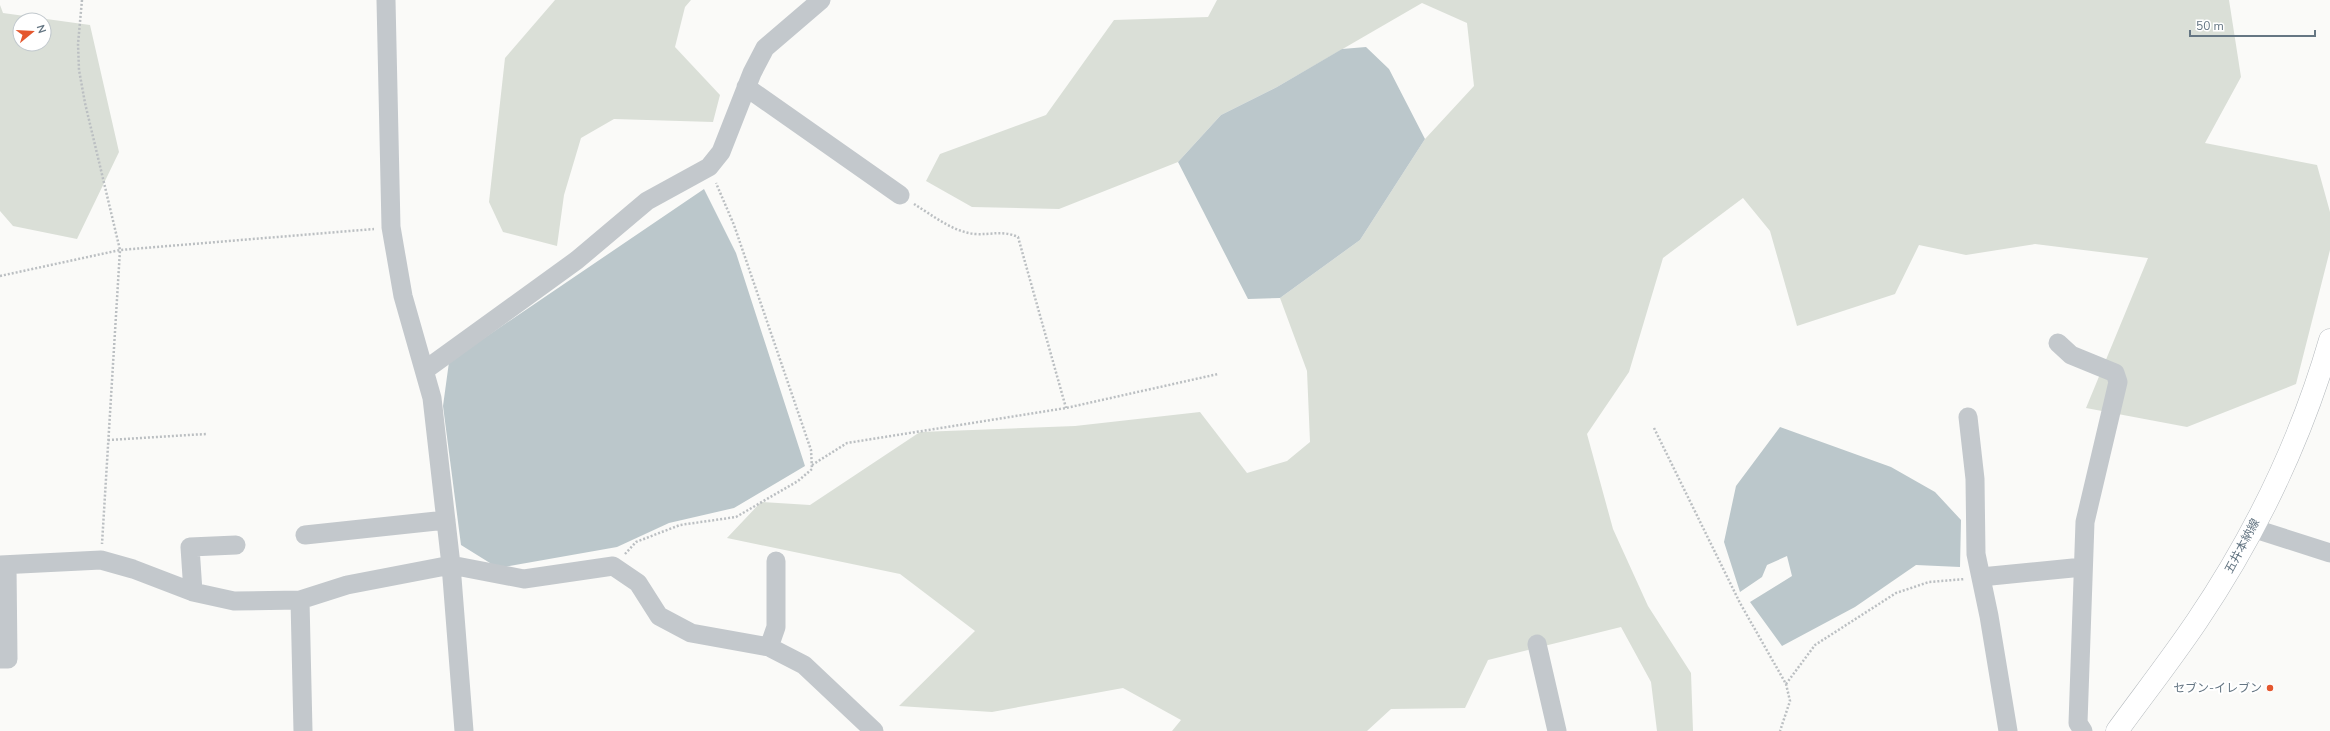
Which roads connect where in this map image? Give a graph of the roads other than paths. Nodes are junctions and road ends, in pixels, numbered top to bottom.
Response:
1 (386, 0) edge
2 (821, 0) edge
3 (746, 87) junction
4 (900, 195) road end
5 (2330, 340) edge
6 (2058, 343) dead end
7 (425, 370) junction
8 (1968, 417) dead end
9 (446, 520) junction
10 (2252, 528) junction
11 (305, 535) dead end
12 (236, 545) dead end
13 (2330, 553) edge
14 (776, 561) dead end
15 (451, 565) junction
16 (4, 566) edge
17 (2083, 567) junction
18 (1981, 577) junction
19 (193, 592) junction
20 (300, 600) junction
21 (1537, 644) dead end
22 (769, 647) junction
23 (0, 659) edge
24 (302, 731) edge
25 (464, 731) edge
26 (874, 731) edge
27 (1557, 731) edge
28 (2008, 731) edge
29 (2083, 731) edge
30 (2117, 731) edge

1 - 7 street
2 - 3 street
3 - 4 street
3 - 7 street
5 - 10 main road, 五井本納線
6 - 17 street
7 - 9 street
8 - 18 street
9 - 11 street
9 - 15 street
10 - 13 street
10 - 30 main road, 五井本納線
12 - 19 street
14 - 22 street
15 - 20 street
15 - 22 street
15 - 25 street
16 - 19 street
16 - 23 street
17 - 18 street
17 - 29 street
18 - 28 street
19 - 20 street
20 - 24 street
21 - 27 street
22 - 26 street

